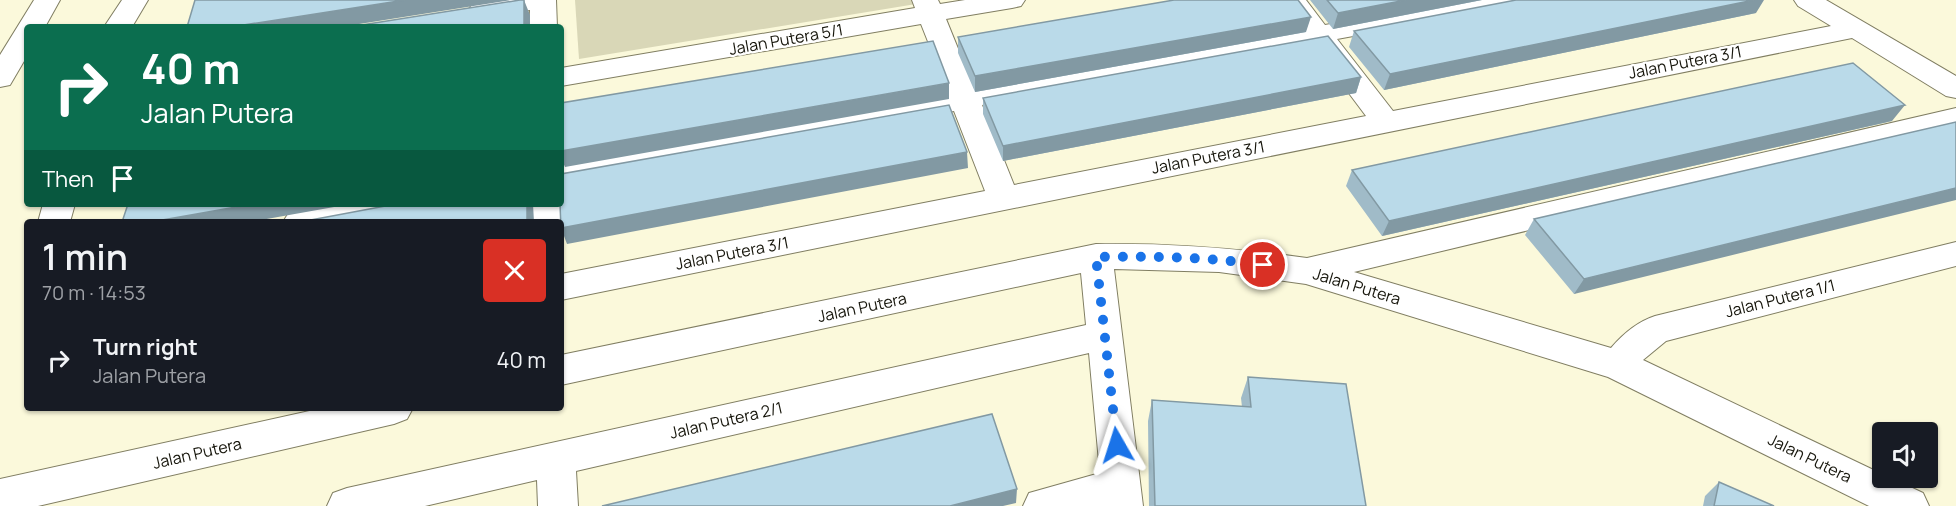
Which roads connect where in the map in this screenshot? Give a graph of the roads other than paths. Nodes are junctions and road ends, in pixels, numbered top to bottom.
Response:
1 (47, 0) edge
2 (135, 0) edge
3 (1012, 0) edge
4 (1292, 0) edge
5 (1505, 0) edge
6 (1808, 0) edge
7 (928, 7) edge
8 (461, 13) edge
9 (33, 24) edge
10 (120, 24) edge
11 (543, 24) edge
12 (1856, 29) junction
13 (1318, 34) junction
14 (24, 38) edge
15 (564, 76) edge
16 (0, 78) edge
17 (1956, 89) edge
18 (965, 99) junction
19 (1956, 118) edge
20 (1385, 122) junction
21 (564, 172) edge
22 (1004, 198) junction
23 (379, 207) edge
24 (315, 219) edge
25 (1956, 254) edge
26 (1096, 257) junction
27 (1306, 271) junction
28 (564, 286) edge
29 (1106, 335) junction
30 (1618, 365) junction
31 (564, 369) edge
32 (381, 411) edge
33 (556, 459) junction
34 (1122, 496) edge
35 (0, 497) edge
36 (347, 506) edge
37 (558, 506) edge
38 (1042, 506) edge
39 (1909, 506) edge

1 - 9 street
2 - 10 street
3 - 7 street, Jalan Putera 5/1
4 - 13 street
5 - 13 street
6 - 12 street
7 - 15 street, Jalan Putera 5/1
7 - 18 street
8 - 11 street
12 - 17 street
12 - 20 street, Jalan Putera 3/1
13 - 18 street
13 - 20 street
14 - 16 street
18 - 21 street
18 - 22 street
19 - 27 street
20 - 22 street, Jalan Putera 3/1
22 - 28 street, Jalan Putera 3/1
23 - 24 street
25 - 30 street, Jalan Putera 1/1
26 - 27 street, Jalan Putera
26 - 29 street
26 - 31 street, Jalan Putera
27 - 30 street, Jalan Putera
29 - 33 street, Jalan Putera 2/1
29 - 34 street
30 - 39 street, Jalan Putera
32 - 35 street, Jalan Putera
33 - 36 street, Jalan Putera 2/1
33 - 37 street
34 - 38 street

